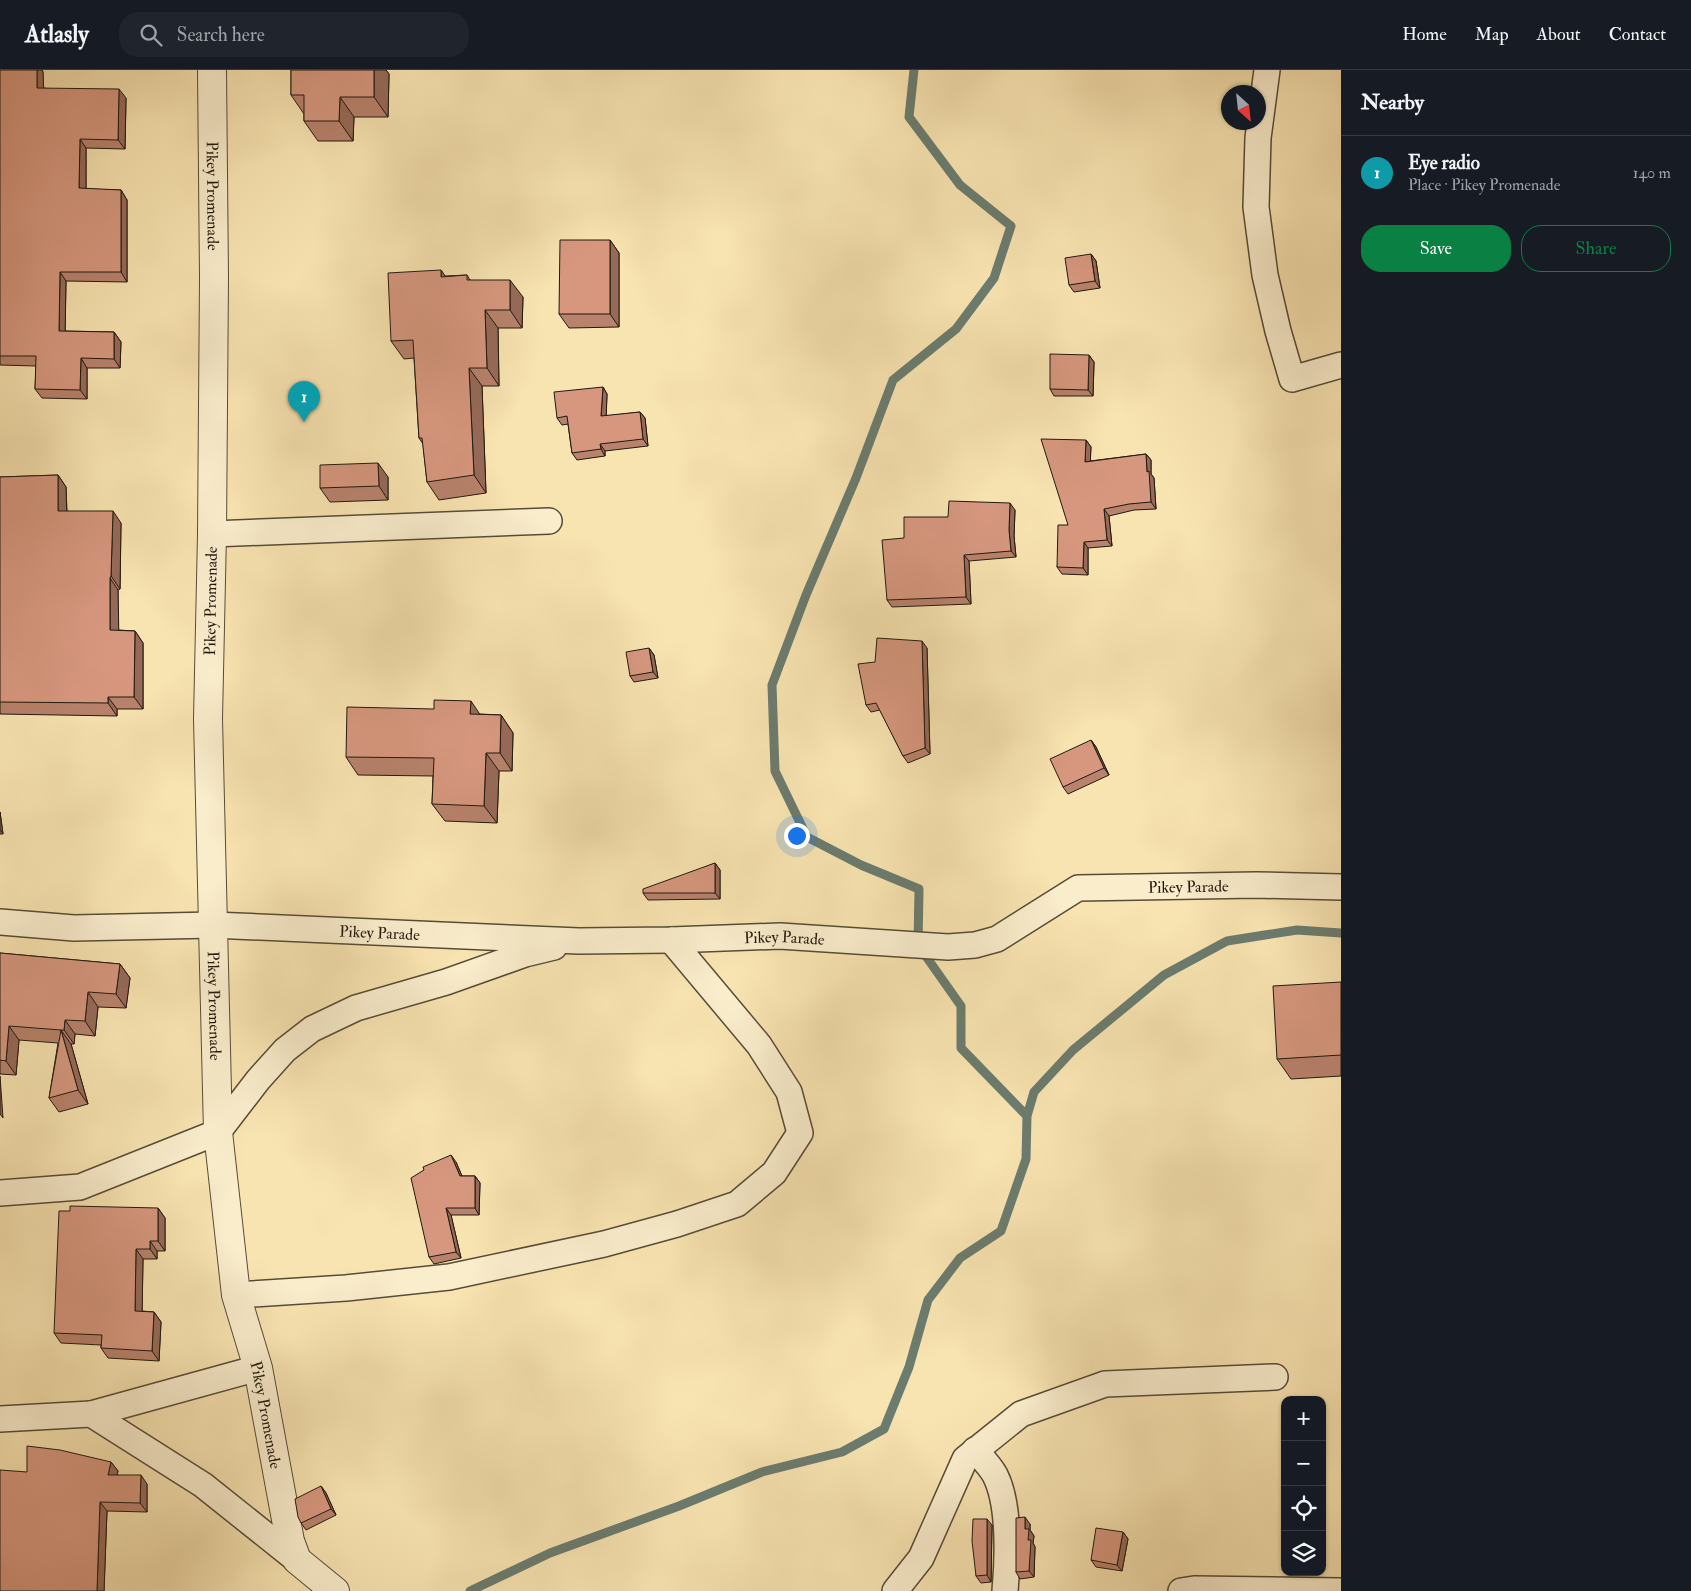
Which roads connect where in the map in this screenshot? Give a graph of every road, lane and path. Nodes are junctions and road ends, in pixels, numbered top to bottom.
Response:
1 (212, 70) edge
2 (1266, 70) edge
3 (1341, 365) edge
4 (549, 521) dead end
5 (212, 534) junction
6 (1341, 886) edge
7 (0, 922) edge
8 (213, 925) junction
9 (671, 940) junction
10 (579, 941) junction
11 (218, 1132) junction
12 (0, 1193) edge
13 (236, 1295) junction
14 (258, 1368) junction
15 (1275, 1377) dead end
16 (91, 1414) junction
17 (0, 1419) edge
18 (976, 1450) junction
19 (297, 1560) junction
20 (1341, 1590) edge
21 (335, 1591) edge
22 (895, 1591) edge
23 (1005, 1591) edge
24 (1180, 1591) edge

1 - 5 street, Pikey Promenade
2 - 3 street
4 - 5 street
5 - 8 street, Pikey Promenade
6 - 9 street, Pikey Parade
7 - 8 street, Pikey Parade
8 - 10 street, Pikey Parade
8 - 11 street, Pikey Promenade
9 - 10 street, Pikey Parade
9 - 13 street
10 - 11 street
11 - 12 street
11 - 13 street, Pikey Promenade
13 - 14 street, Pikey Promenade
14 - 16 street
14 - 19 street, Pikey Promenade
15 - 18 street
16 - 17 street
16 - 19 street
18 - 22 street
18 - 23 street
19 - 21 street
20 - 24 street

